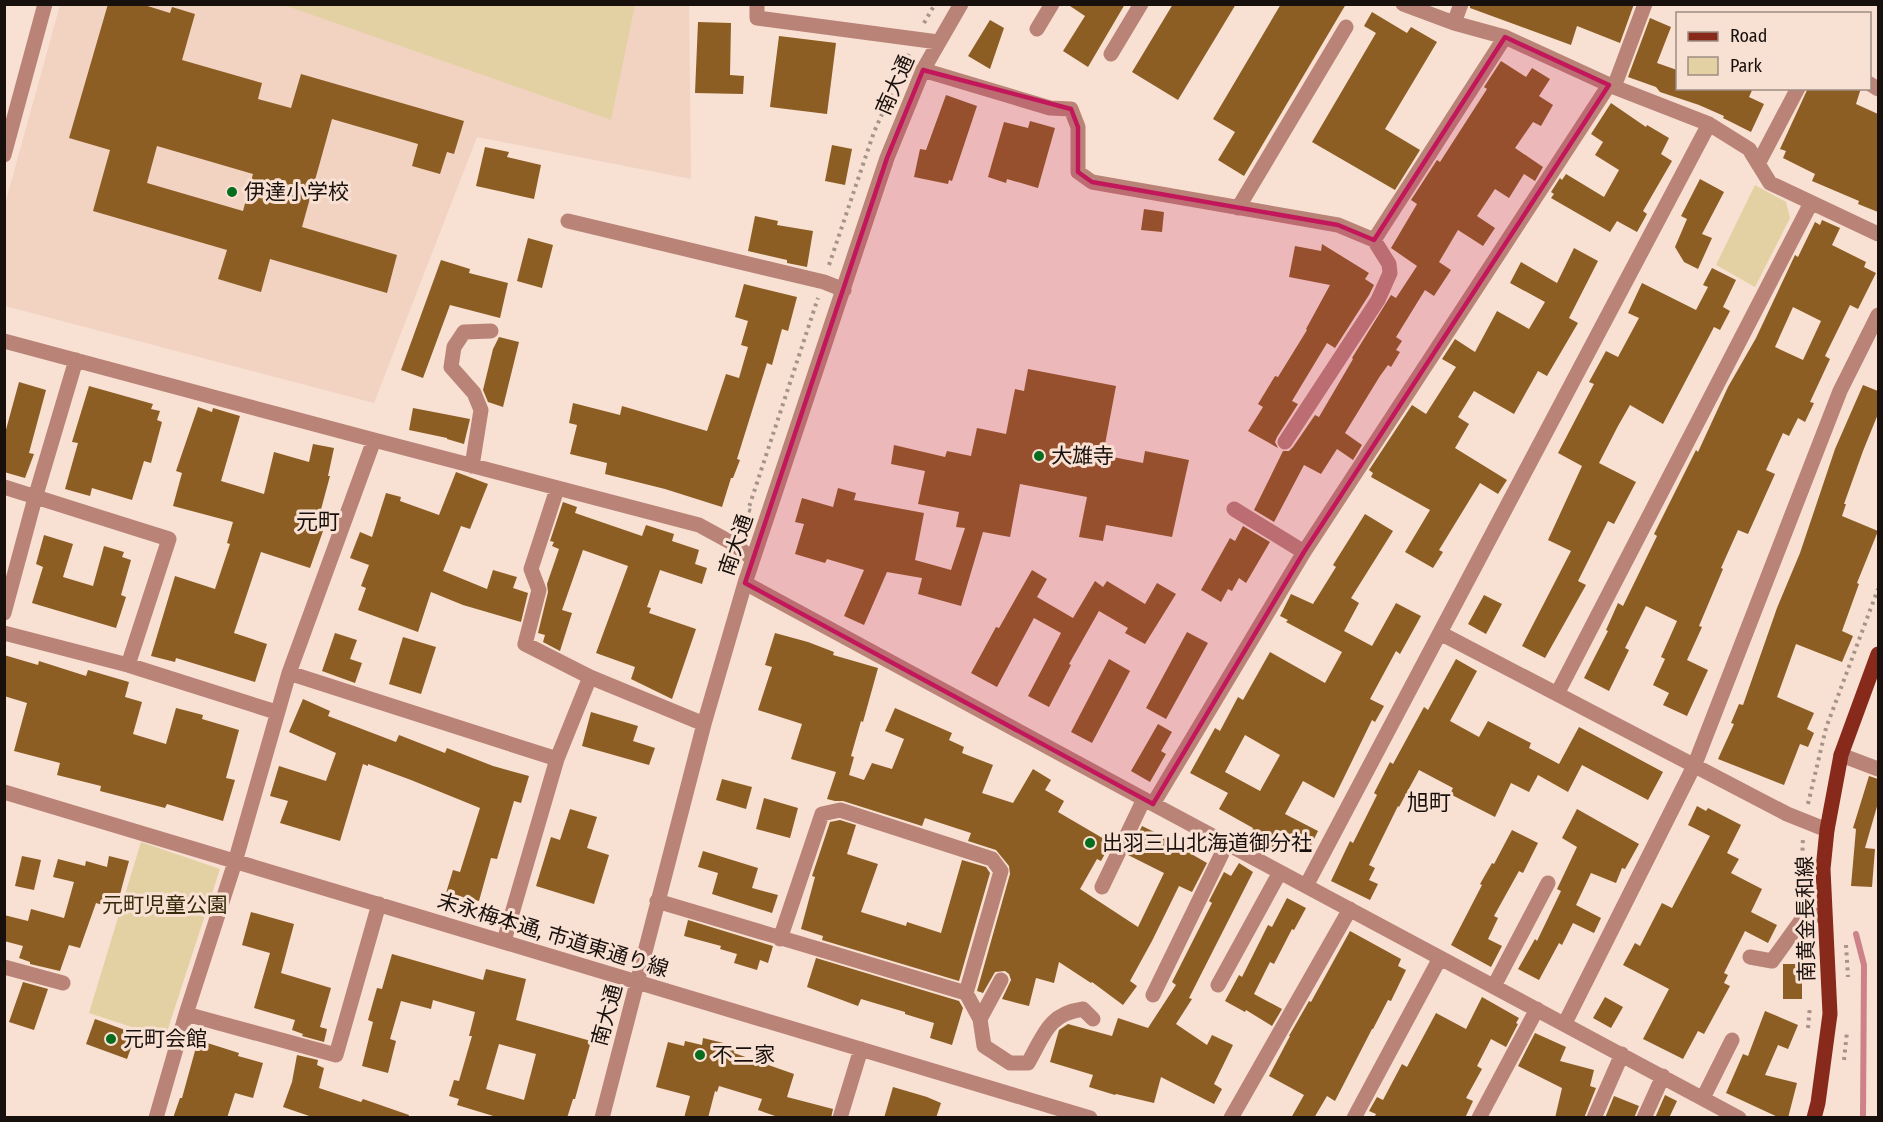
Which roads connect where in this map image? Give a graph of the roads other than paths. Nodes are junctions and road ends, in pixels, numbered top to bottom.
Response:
1 (45, 4) edge
2 (757, 4) edge
3 (961, 4) edge
4 (1052, 4) edge
5 (1141, 4) edge
6 (1403, 4) edge
7 (1461, 4) edge
8 (1645, 4) edge
9 (1454, 24) junction
10 (1346, 27) dead end
11 (1037, 29) dead end
12 (1504, 37) junction
13 (938, 42) junction
14 (1111, 54) dead end
15 (923, 70) junction
16 (1611, 86) junction
17 (1797, 90) edge
18 (1709, 124) junction
19 (4, 155) edge
20 (1758, 164) junction
21 (1811, 203) junction
22 (1238, 208) junction
23 (568, 221) dead end
24 (1878, 234) edge
25 (1374, 240) junction
26 (844, 290) junction
27 (1878, 315) edge
28 (491, 331) dead end
29 (4, 341) edge
30 (76, 360) junction
31 (374, 440) junction
32 (1285, 442) dead end
33 (472, 466) junction
34 (4, 487) edge
35 (557, 489) junction
36 (35, 498) junction
37 (1234, 509) dead end
38 (1304, 552) junction
39 (753, 559) junction
40 (745, 583) junction
41 (5, 612) edge
42 (4, 633) edge
43 (1440, 633) junction
44 (1878, 654) edge
45 (128, 665) junction
46 (289, 673) junction
47 (590, 677) junction
48 (1557, 694) junction
49 (276, 712) junction
50 (704, 724) junction
51 (1841, 755) junction
52 (557, 759) junction
53 (1695, 765) junction
54 (1878, 769) edge
55 (4, 792) edge
56 (1148, 801) junction
57 (1827, 830) junction
58 (1227, 843) junction
59 (235, 862) junction
60 (1281, 872) junction
61 (1548, 883) dead end
62 (1306, 886) junction
63 (1102, 887) dead end
64 (657, 901) junction
65 (379, 904) junction
66 (1350, 909) junction
67 (1824, 914) junction
68 (780, 939) junction
69 (504, 941) junction
70 (1750, 957) dead end
71 (1440, 958) junction
72 (4, 967) edge
73 (1001, 980) dead end
74 (637, 982) junction
75 (63, 983) dead end
76 (1218, 985) dead end
77 (1494, 986) junction
78 (966, 993) junction
79 (1153, 995) dead end
80 (1537, 1009) junction
81 (186, 1014) junction
82 (980, 1019) junction
83 (1093, 1019) dead end
84 (1565, 1023) junction
85 (1732, 1040) dead end
86 (861, 1049) junction
87 (1622, 1054) junction
88 (1663, 1076) junction
89 (1703, 1098) junction
90 (1068, 1115) edge
91 (156, 1118) edge
92 (602, 1118) edge
93 (840, 1118) edge
94 (1090, 1118) edge
95 (1231, 1118) edge
96 (1354, 1118) edge
97 (1479, 1118) edge
98 (1593, 1118) edge
99 (1644, 1118) edge
100 (1738, 1118) edge
101 (1814, 1118) edge

1 - 19 street
2 - 13 street
3 - 13 street, 南大通
4 - 11 street
5 - 14 street
6 - 9 street
7 - 9 street
8 - 16 street
9 - 12 street
10 - 22 street
12 - 16 street
12 - 25 street
13 - 15 street, 南大通
15 - 22 street
15 - 26 street, 南大通
16 - 18 street
16 - 38 street
17 - 20 street
18 - 20 street
18 - 43 street
20 - 21 street
21 - 24 street
21 - 48 street
22 - 25 street
23 - 26 street
25 - 32 street
26 - 39 street, 南大通
27 - 53 street
28 - 33 street
29 - 30 street
30 - 31 street
30 - 36 street
31 - 33 street
31 - 46 street
33 - 35 street
34 - 36 street
35 - 39 street
35 - 47 street
36 - 41 street
36 - 45 street
37 - 38 street
38 - 56 street
39 - 40 street, 南大通
40 - 50 street, 南大通
40 - 56 street
42 - 45 street
43 - 48 street
43 - 62 street
44 - 51 main road, 南黄金長和線
45 - 49 street
46 - 49 street
46 - 52 street
47 - 50 street
47 - 52 street
48 - 53 street
49 - 59 street
50 - 64 street, 南大通
51 - 54 street
51 - 57 main road, 南黄金長和線
52 - 69 street
53 - 57 street
53 - 84 street
55 - 59 street, 末永梅本通, 市道東通り線
56 - 58 street
56 - 63 street
57 - 67 main road, 南黄金長和線
58 - 60 street
58 - 79 street
59 - 65 street, 末永梅本通, 市道東通り線
59 - 81 street
60 - 62 street
60 - 76 street
61 - 77 street
62 - 66 street
64 - 68 street
64 - 74 street, 南大通
65 - 69 street, 末永梅本通, 市道東通り線
65 - 81 street
66 - 71 street
66 - 95 street
67 - 70 street
67 - 101 main road, 南黄金長和線
68 - 78 street
68 - 78 street
69 - 74 street, 末永梅本通, 市道東通り線
71 - 77 street
71 - 96 street
72 - 75 street
73 - 82 street
74 - 86 street, 末永梅本通, 市道東通り線
74 - 92 street, 南大通
77 - 80 street
78 - 82 street
80 - 84 street
80 - 97 street
81 - 91 street
82 - 83 street
84 - 87 street
85 - 89 street
86 - 90 street, 末永梅本通, 市道東通り線
86 - 93 street
87 - 88 street
87 - 98 street
88 - 89 street
88 - 99 street
89 - 100 street
90 - 94 street, 末永梅本通, 市道東通り線

